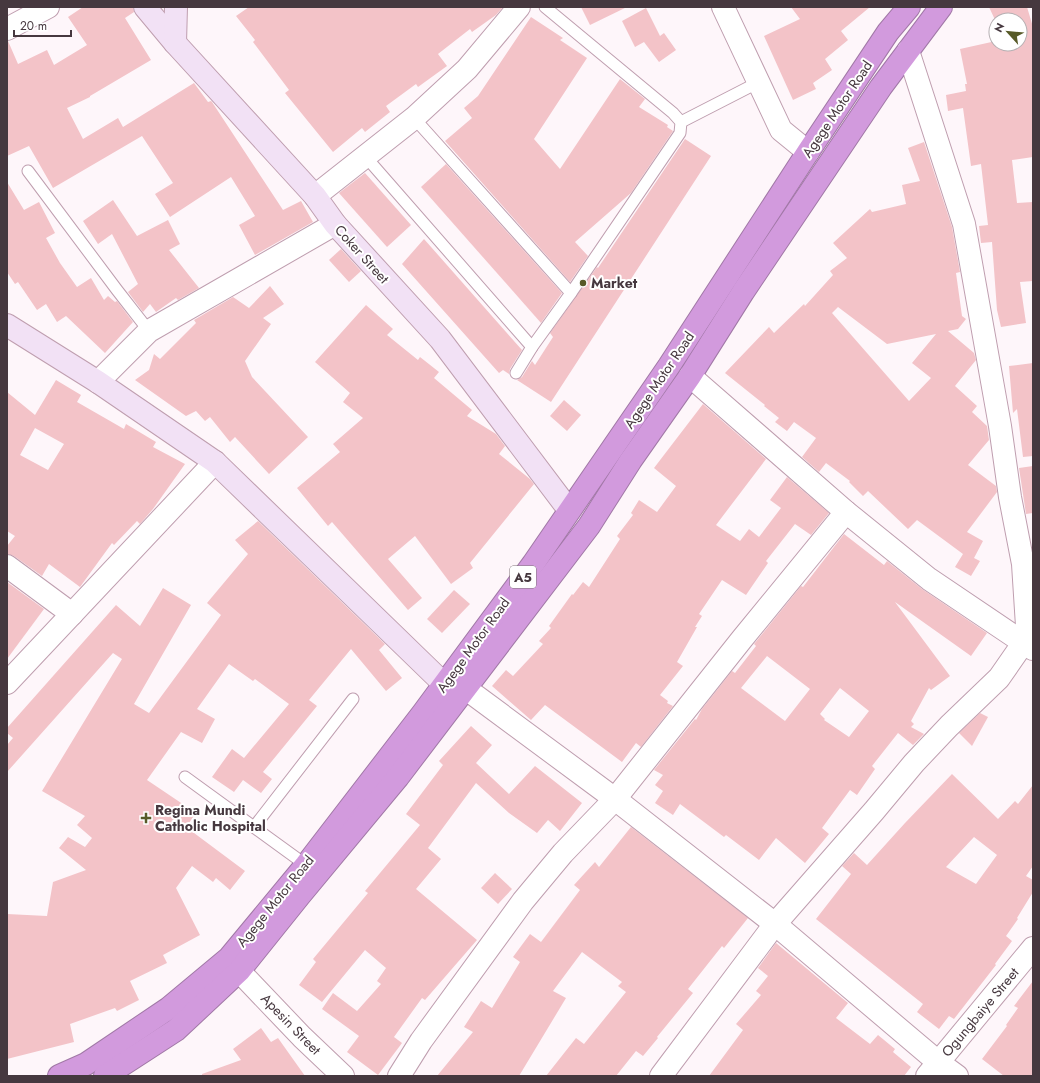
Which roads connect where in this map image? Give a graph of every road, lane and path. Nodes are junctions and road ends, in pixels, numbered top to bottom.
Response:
1 (48, 7) edge
2 (145, 7) edge
3 (176, 7) edge
4 (519, 7) edge
5 (545, 7) edge
6 (723, 7) edge
7 (909, 7) edge
8 (941, 7) edge
9 (7, 29) edge
10 (175, 43) junction
11 (908, 51) junction
12 (759, 82) junction
13 (414, 118) junction
14 (681, 122) junction
15 (808, 152) junction
16 (365, 156) junction
17 (28, 171) dead end
18 (315, 196) junction
19 (335, 224) junction
20 (571, 293) junction
21 (7, 324) edge
22 (149, 331) junction
23 (532, 347) junction
24 (516, 373) dead end
25 (690, 376) junction
26 (98, 382) junction
27 (215, 462) junction
28 (569, 510) junction
29 (846, 512) junction
30 (589, 526) junction
31 (7, 566) edge
32 (72, 614) junction
33 (1028, 646) edge
34 (7, 683) edge
35 (444, 684) junction
36 (465, 688) junction
37 (353, 699) dead end
38 (185, 776) dead end
39 (615, 799) junction
40 (254, 827) junction
41 (306, 865) junction
42 (775, 924) junction
43 (1033, 948) edge
44 (239, 971) junction
45 (933, 1069) edge
46 (59, 1076) edge
47 (105, 1076) edge
48 (342, 1076) edge
49 (399, 1076) edge
50 (661, 1076) edge
51 (957, 1076) edge

1 - 9 street
2 - 10 street, Coker Street
3 - 10 street
4 - 13 street
5 - 14 lane
6 - 12 street
7 - 15 highway, Agege Motor Road / A5
8 - 11 highway, Agege Motor Road / A5
10 - 18 street, Coker Street
11 - 25 highway, Agege Motor Road / A5
11 - 33 street
12 - 14 lane
12 - 15 street
13 - 16 street
13 - 20 lane
14 - 20 lane
15 - 28 highway, Agege Motor Road / A5
16 - 18 street
16 - 23 lane
17 - 22 lane
18 - 19 street, Coker Street
19 - 22 street
19 - 28 street, Coker Street
20 - 23 lane
21 - 26 street
22 - 26 street
23 - 24 lane
25 - 29 street
25 - 30 highway, Agege Motor Road / A5
26 - 27 street
27 - 32 street
27 - 35 street
28 - 30 street
28 - 35 highway, Agege Motor Road / A5
29 - 33 street
29 - 39 street
30 - 36 highway, Agege Motor Road / A5
31 - 32 street
32 - 34 street
33 - 42 street
35 - 41 highway, Agege Motor Road / A5
36 - 39 street
36 - 44 highway, Agege Motor Road / A5
37 - 40 lane
38 - 40 lane
39 - 42 street
39 - 49 street
40 - 41 lane
41 - 46 highway, Agege Motor Road / A5
42 - 45 street
42 - 50 street
43 - 45 street, Ogungbaiye Street
44 - 47 highway, Agege Motor Road / A5
44 - 48 street, Apesin Street
45 - 51 street

